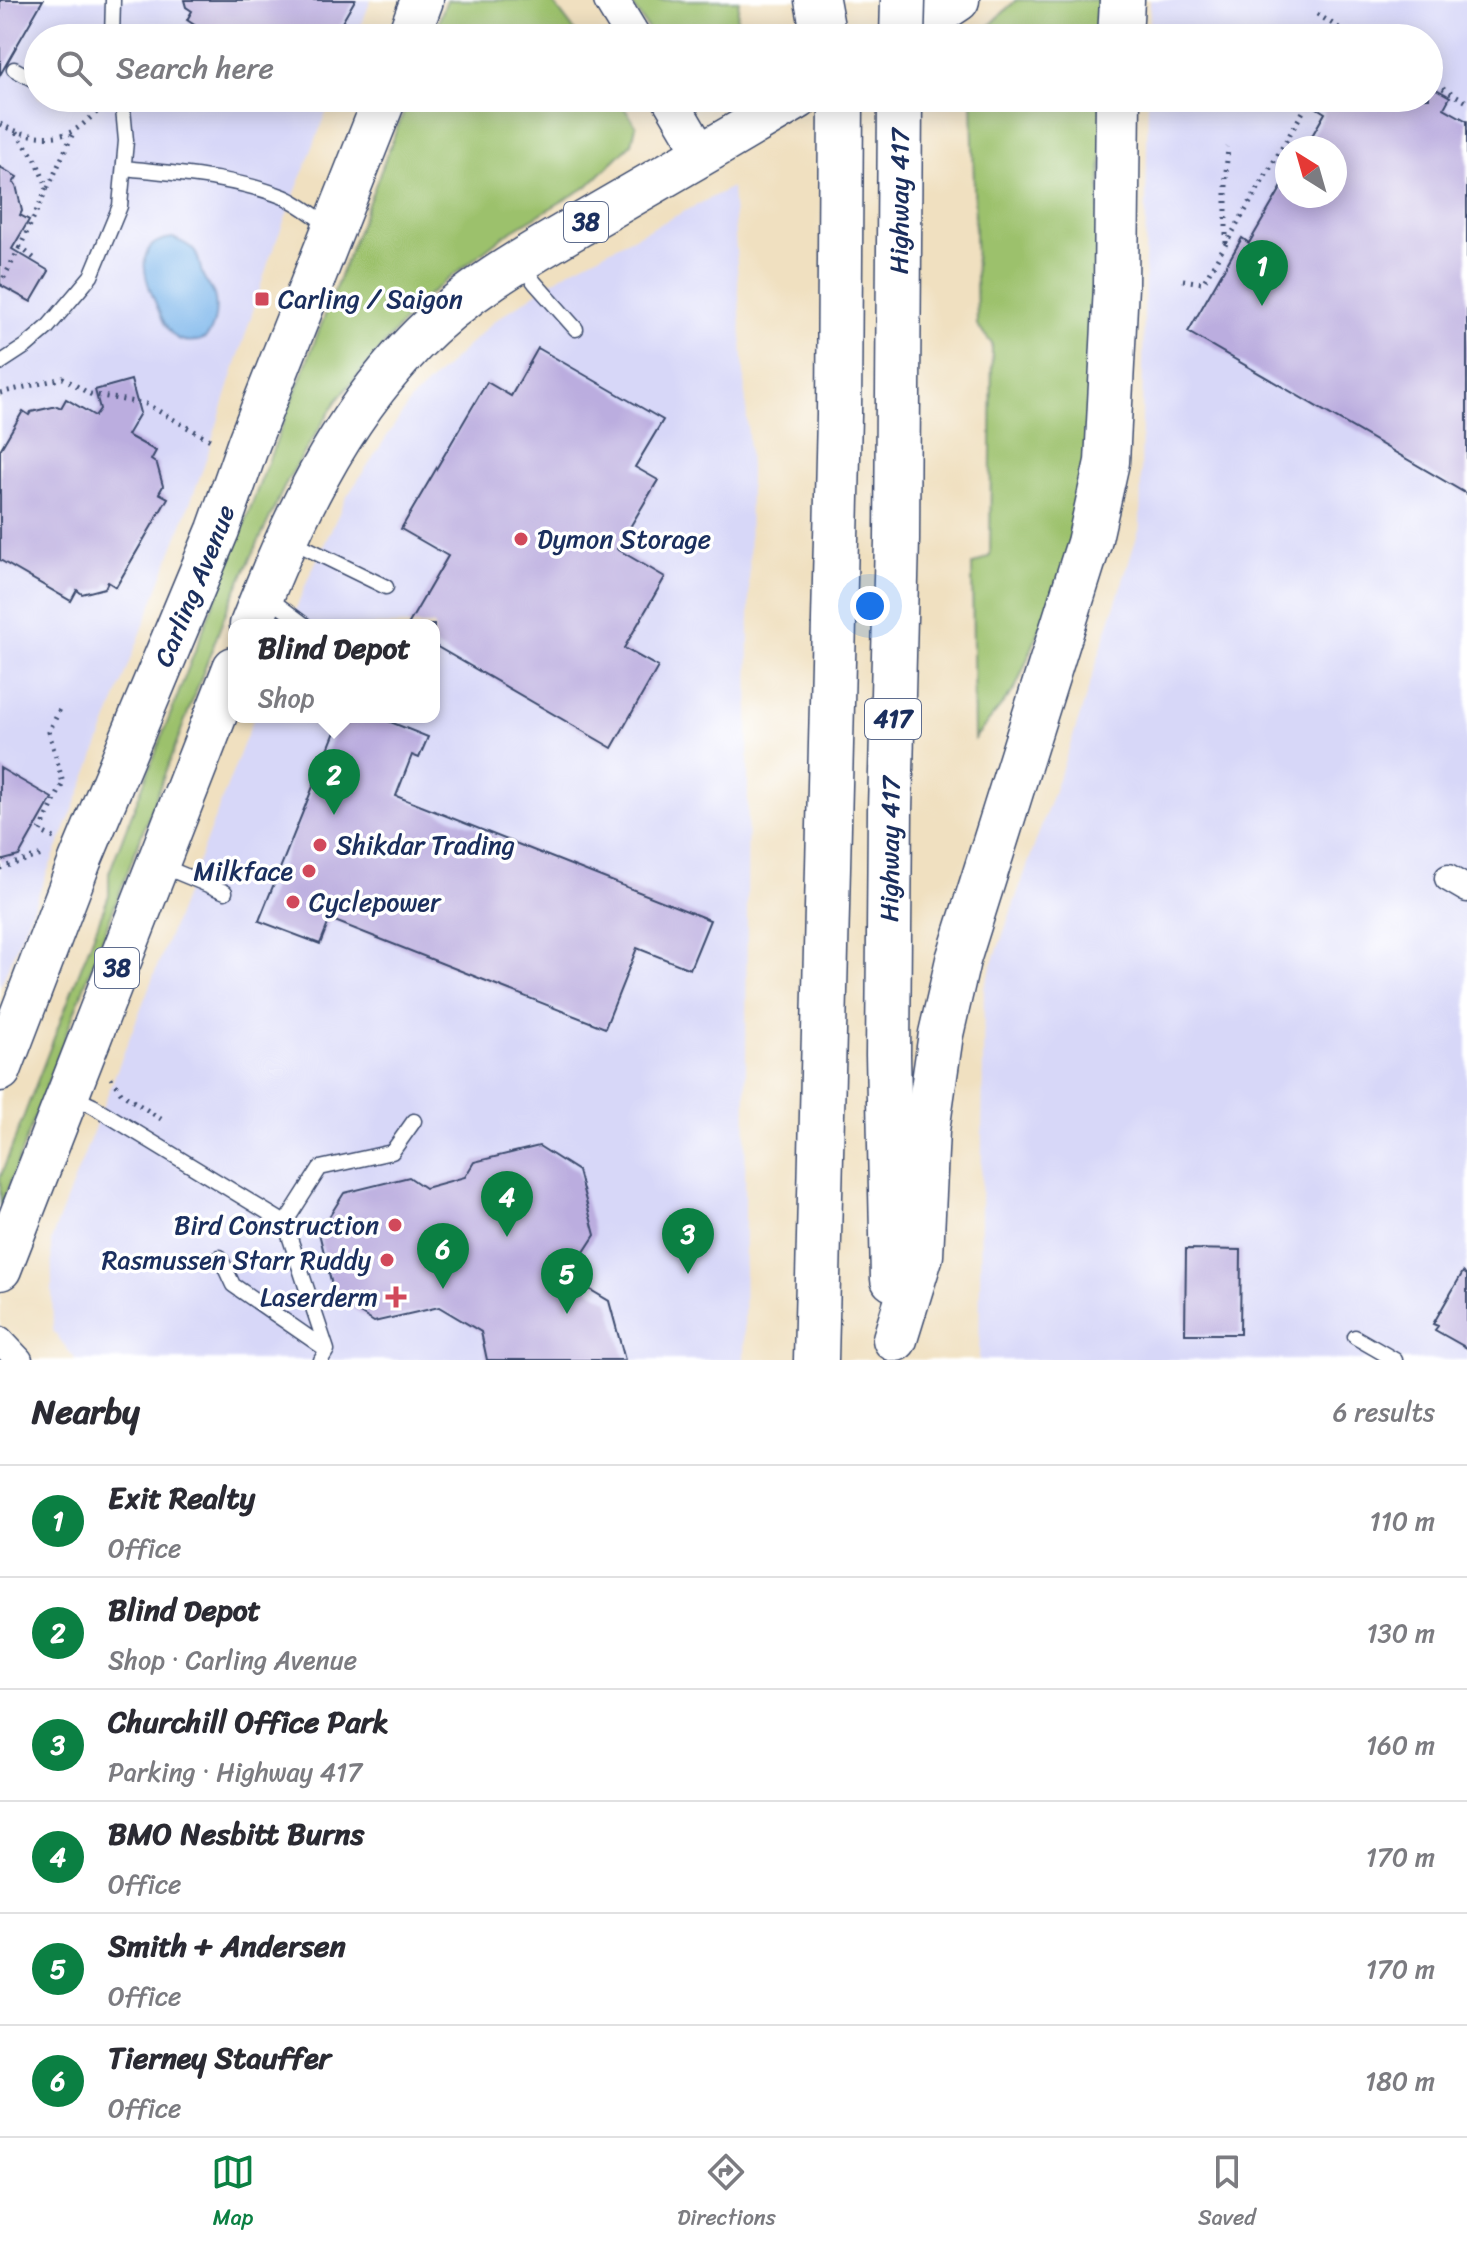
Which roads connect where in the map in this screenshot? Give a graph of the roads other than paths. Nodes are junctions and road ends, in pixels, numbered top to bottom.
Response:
1 (113, 0) edge
2 (422, 0) edge
3 (611, 0) edge
4 (903, 0) edge
5 (958, 0) edge
6 (1122, 0) edge
7 (112, 24) edge
8 (413, 24) edge
9 (626, 24) edge
10 (902, 24) edge
11 (923, 24) edge
12 (1121, 24) edge
13 (14, 69) dead end
14 (24, 74) edge
15 (123, 112) edge
16 (380, 112) edge
17 (677, 112) edge
18 (774, 112) edge
19 (839, 112) edge
20 (900, 112) edge
21 (1118, 112) edge
22 (702, 154) junction
23 (125, 168) junction
24 (334, 230) junction
25 (519, 261) junction
26 (576, 329) dead end
27 (0, 363) edge
28 (286, 538) junction
29 (386, 587) dead end
30 (257, 609) edge
31 (287, 619) edge
32 (228, 683) edge
33 (158, 864) junction
34 (225, 892) dead end
35 (0, 1070) edge
36 (68, 1094) junction
37 (414, 1121) dead end
38 (285, 1223) junction
39 (220, 1257) dead end
40 (0, 1269) edge
41 (1355, 1337) dead end
42 (0, 1340) edge
43 (894, 1350) edge
44 (324, 1355) edge
45 (19, 1360) edge
46 (816, 1360) edge
47 (1395, 1360) edge

1 - 7 lane
2 - 8 main road
3 - 9 street
4 - 10 highway, bridge
5 - 11 main road
6 - 12 highway
13 - 14 lane
15 - 23 lane
16 - 24 main road, Carling Avenue
17 - 22 street
18 - 22 main road, 38
19 - 46 highway, 417
20 - 43 highway, Highway 417 / 417
21 - 43 highway
22 - 25 main road, 38
23 - 24 lane
23 - 27 lane
24 - 35 main road, Carling Avenue
25 - 26 lane
25 - 28 main road, 38
28 - 29 lane
28 - 30 main road, 38
30 - 31 lane
32 - 33 main road, 38
33 - 34 lane
33 - 36 main road, 38
36 - 38 lane
36 - 40 main road, 38
37 - 38 lane
38 - 44 lane
39 - 44 lane
41 - 47 lane
42 - 45 street

